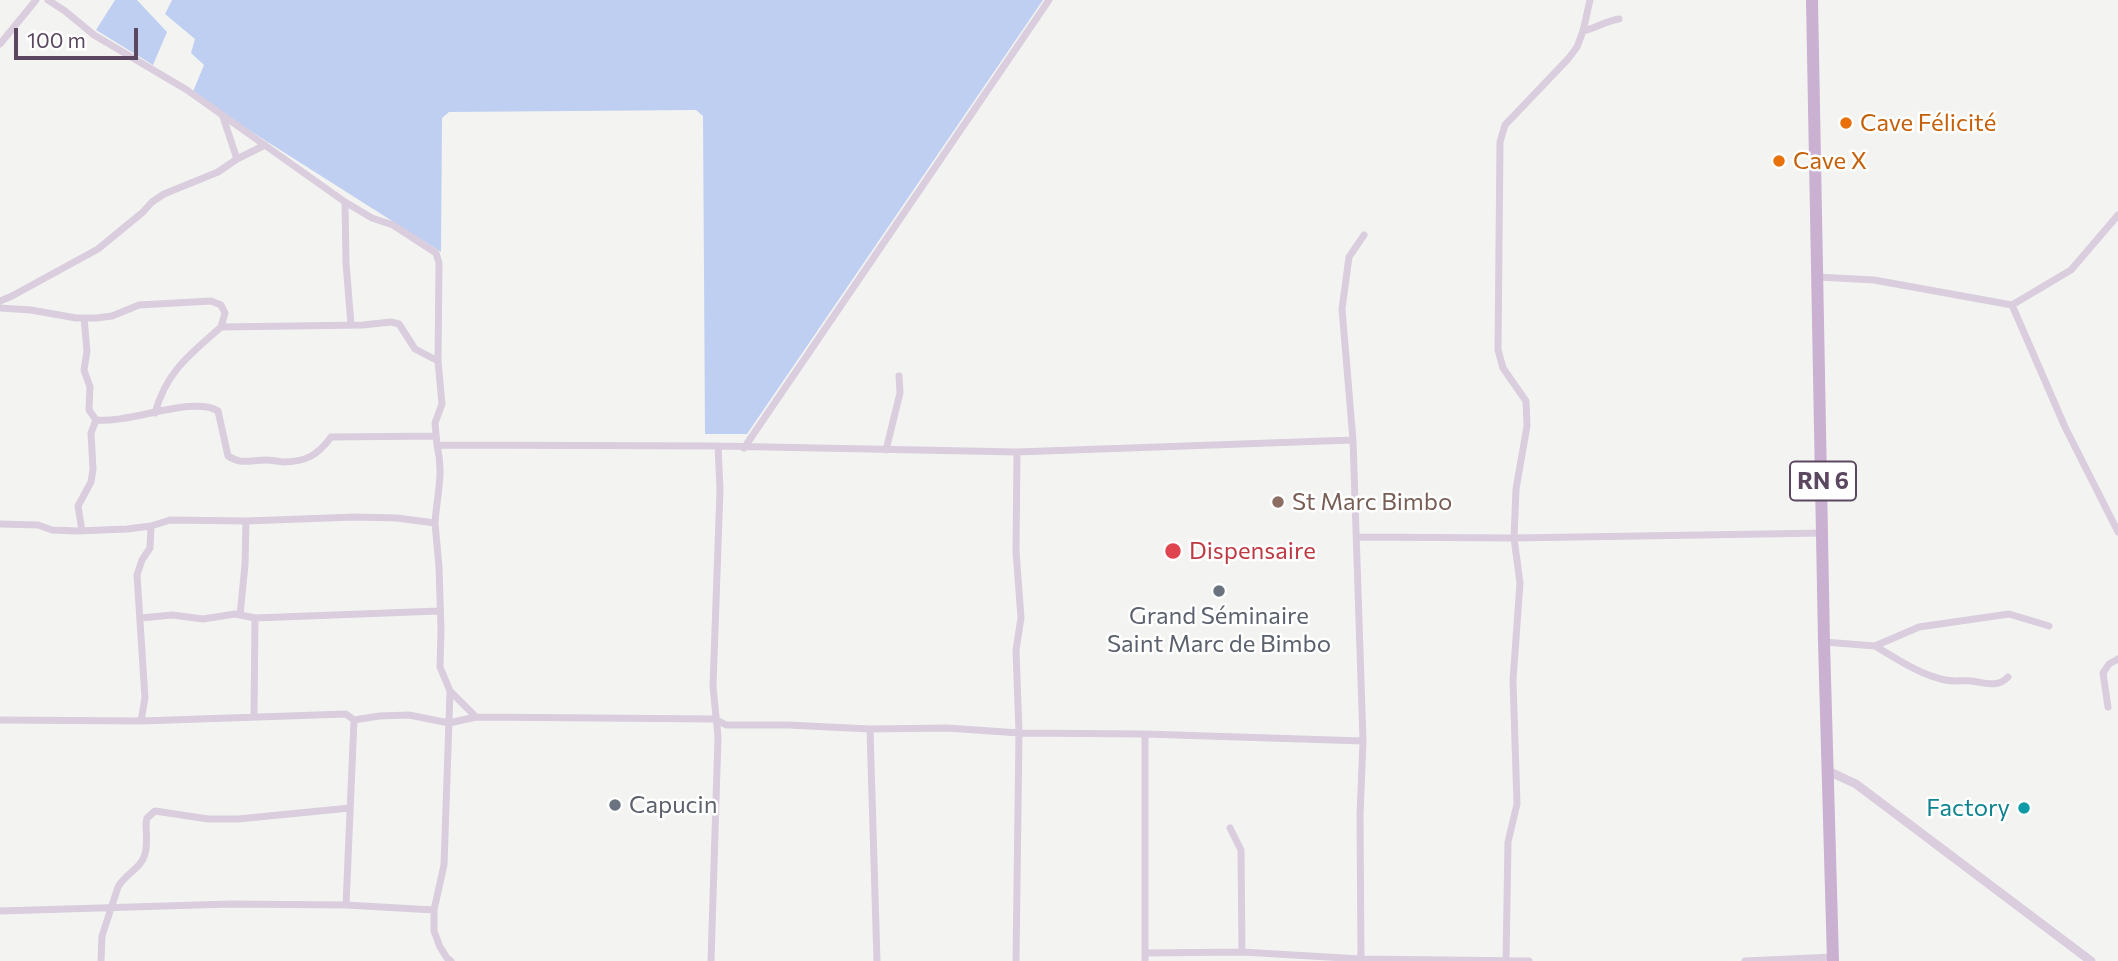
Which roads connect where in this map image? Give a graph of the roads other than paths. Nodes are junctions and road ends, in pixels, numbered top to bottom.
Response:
1 (36, 0) edge
2 (48, 0) edge
3 (1049, 0) edge
4 (1590, 0) edge
5 (1812, 0) edge
6 (1619, 19) dead end
7 (1583, 31) junction
8 (0, 44) edge
9 (223, 117) junction
10 (265, 145) junction
11 (237, 159) junction
12 (345, 202) junction
13 (2118, 215) edge
14 (1364, 235) dead end
15 (1818, 276) junction
16 (0, 301) edge
17 (2012, 305) junction
18 (0, 308) edge
19 (84, 318) junction
20 (351, 325) junction
21 (221, 327) junction
22 (438, 361) junction
23 (899, 376) dead end
24 (155, 413) junction
25 (96, 420) junction
26 (436, 440) junction
27 (1353, 440) junction
28 (718, 446) junction
29 (744, 448) junction
30 (886, 450) junction
31 (1017, 452) junction
32 (246, 521) junction
33 (435, 523) junction
34 (0, 524) edge
35 (151, 526) junction
36 (82, 531) junction
37 (2118, 532) edge
38 (1824, 533) junction
39 (1357, 537) junction
40 (1514, 538) junction
41 (439, 611) junction
42 (240, 615) junction
43 (141, 618) junction
44 (256, 618) junction
45 (2049, 626) dead end
46 (1824, 642) junction
47 (1875, 646) junction
48 (2118, 659) edge
49 (2008, 677) dead end
50 (450, 691) junction
51 (2108, 707) dead end
52 (254, 716) junction
53 (476, 717) junction
54 (715, 719) junction
55 (0, 720) edge
56 (354, 720) junction
57 (141, 721) junction
58 (449, 723) junction
59 (870, 729) junction
60 (1019, 733) junction
61 (1145, 734) junction
62 (1363, 741) junction
63 (1828, 771) junction
64 (350, 808) junction
65 (1230, 828) dead end
66 (346, 905) junction
67 (111, 908) junction
68 (0, 911) edge
69 (434, 911) junction
70 (1242, 952) junction
71 (1145, 957) edge
72 (1833, 959) edge
73 (1361, 960) edge
74 (1506, 960) edge
75 (101, 961) edge
76 (451, 961) edge
77 (711, 961) edge
78 (877, 961) edge
79 (1016, 961) edge
80 (1530, 961) edge
81 (1745, 961) edge
82 (2091, 961) edge

1 - 8 street
2 - 9 street
3 - 29 street
4 - 7 street
5 - 15 main road, RN 6
6 - 7 street
7 - 40 street
9 - 10 street
9 - 11 street
10 - 11 street
10 - 12 street
11 - 16 street
12 - 20 street
12 - 22 street
13 - 17 street
14 - 27 street
15 - 17 street
15 - 38 main road, RN 6
17 - 37 street
18 - 19 street
19 - 21 street
19 - 25 street
20 - 21 street
20 - 22 street
21 - 24 street
22 - 26 street
23 - 30 street
24 - 25 street
24 - 26 street
25 - 36 street
26 - 28 street
26 - 33 street
27 - 31 street
27 - 39 street
28 - 29 street
28 - 54 street
29 - 30 street
30 - 31 street
31 - 60 street
32 - 33 street
32 - 35 street
32 - 42 street
33 - 41 street
34 - 36 street
35 - 36 street
35 - 43 street
38 - 40 street
38 - 46 main road, RN 6
39 - 40 street
39 - 62 street
40 - 74 street
41 - 44 street
41 - 50 street
42 - 43 street
42 - 44 street
43 - 57 street
44 - 52 street
45 - 47 street
46 - 47 street
46 - 63 main road, RN 6
47 - 49 street
48 - 51 street
50 - 53 street
50 - 58 street
52 - 56 street
52 - 57 street
53 - 54 street
53 - 58 street
54 - 59 street
54 - 77 street
55 - 57 street
56 - 58 street
56 - 64 street
58 - 69 street
59 - 60 street
59 - 78 street
60 - 61 street
60 - 79 street
61 - 62 street
61 - 71 street
62 - 73 street
63 - 72 main road, RN 6
63 - 82 street
64 - 66 street
64 - 67 street
65 - 70 street
66 - 67 street
66 - 69 street
67 - 68 street
67 - 75 street
69 - 76 street
70 - 71 street
70 - 73 street
72 - 81 street
73 - 74 street
74 - 80 street

